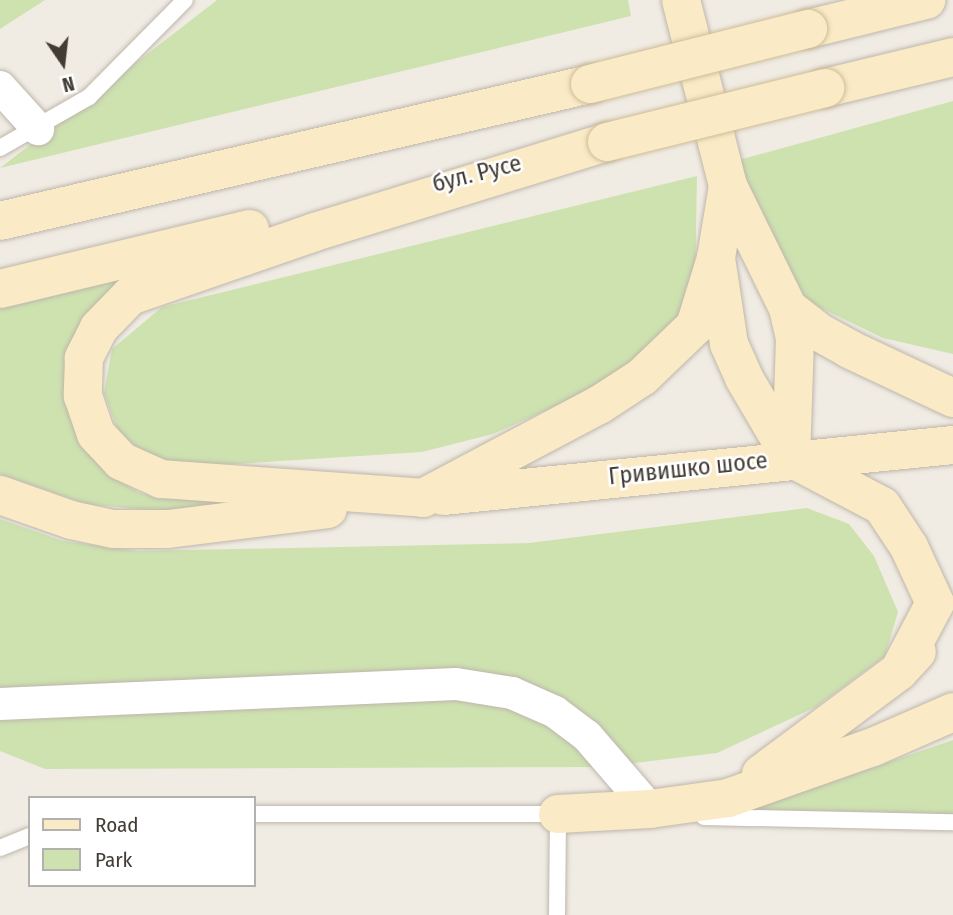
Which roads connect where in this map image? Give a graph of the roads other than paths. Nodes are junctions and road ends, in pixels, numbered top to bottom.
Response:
1 (185, 0) edge
2 (681, 0) edge
3 (880, 0) edge
4 (926, 0) edge
5 (808, 29) junction
6 (953, 57) edge
7 (0, 86) edge
8 (38, 130) junction
9 (607, 142) junction
10 (0, 148) edge
11 (728, 186) junction
12 (0, 221) edge
13 (716, 258) junction
14 (0, 289) edge
15 (788, 308) junction
16 (953, 398) edge
17 (953, 445) edge
18 (791, 458) junction
19 (0, 495) edge
20 (423, 498) junction
21 (953, 615) edge
22 (899, 671) junction
23 (0, 704) edge
24 (953, 712) edge
25 (728, 798) junction
26 (650, 809) junction
27 (256, 814) edge
28 (558, 814) junction
29 (953, 822) edge
30 (28, 837) edge
31 (0, 848) edge
32 (557, 915) edge

1 - 8 lane
2 - 11 main road
3 - 5 main road
4 - 5 main road
5 - 12 main road, bridge
6 - 9 main road, бул. Русе, bridge
7 - 8 street
8 - 10 lane
9 - 14 main road, бул. Русе
9 - 20 main road
11 - 13 main road
11 - 15 main road
13 - 18 main road
13 - 20 main road
15 - 16 main road
15 - 18 main road
17 - 18 main road, Гривишко шосе
18 - 20 main road, Гривишко шосе
18 - 22 main road
19 - 20 main road
21 - 22 main road
22 - 25 main road
23 - 26 street
24 - 25 main road
25 - 26 main road
26 - 28 main road
27 - 28 lane
28 - 29 lane
28 - 32 lane
30 - 31 lane

